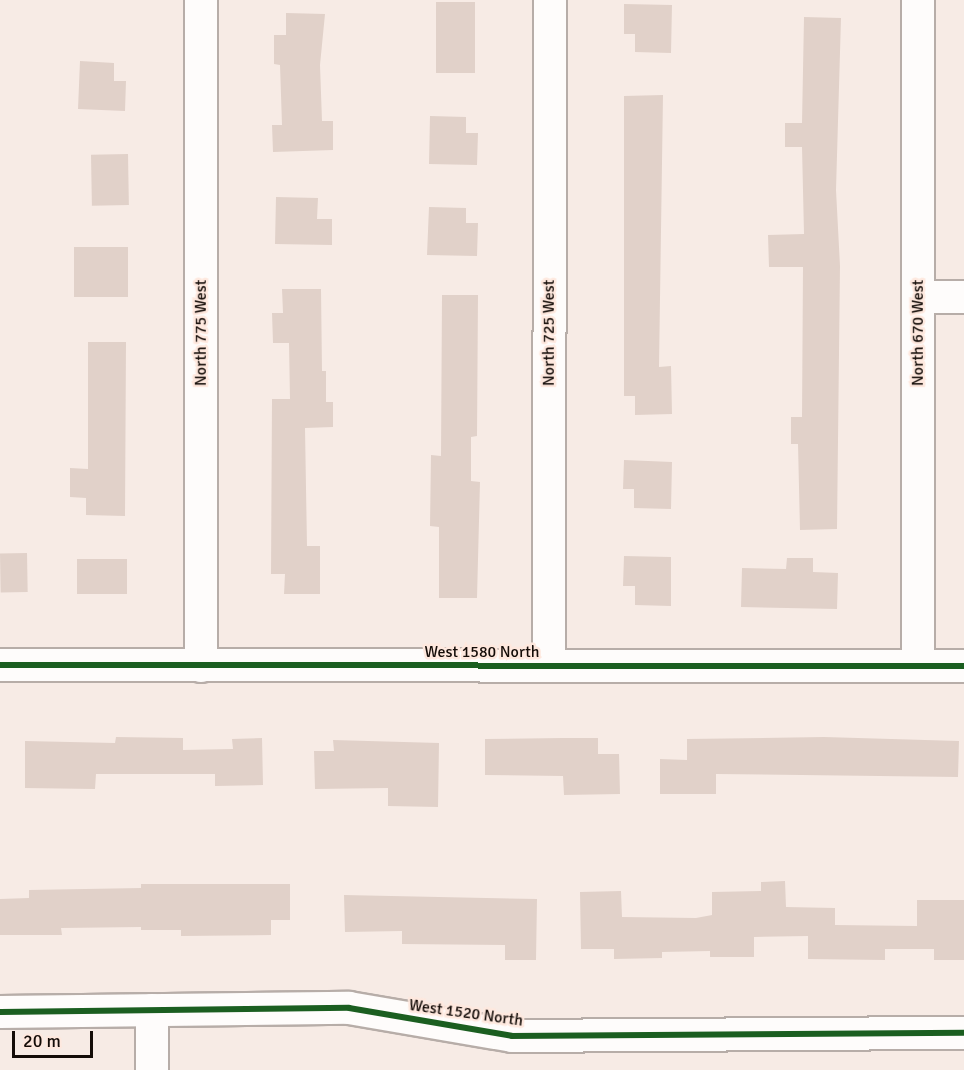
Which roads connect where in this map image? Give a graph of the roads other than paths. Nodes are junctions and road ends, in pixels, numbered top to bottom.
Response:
1 (201, 0) edge
2 (550, 0) edge
3 (918, 0) edge
4 (918, 297) junction
5 (964, 297) edge
6 (0, 665) edge
7 (201, 666) junction
8 (549, 666) junction
9 (918, 666) junction
10 (964, 666) edge
11 (152, 1010) junction
12 (0, 1012) edge
13 (964, 1033) edge
14 (152, 1070) edge

1 - 7 street, North 775 West
2 - 8 street, North 725 West
3 - 4 street, North 670 West
4 - 5 street
4 - 9 street, North 670 West
6 - 7 street, West 1580 North
7 - 8 street, West 1580 North
8 - 9 street, West 1580 North
9 - 10 street, West 1580 North
11 - 12 street, West 1520 North
11 - 13 street, West 1520 North
11 - 14 street

